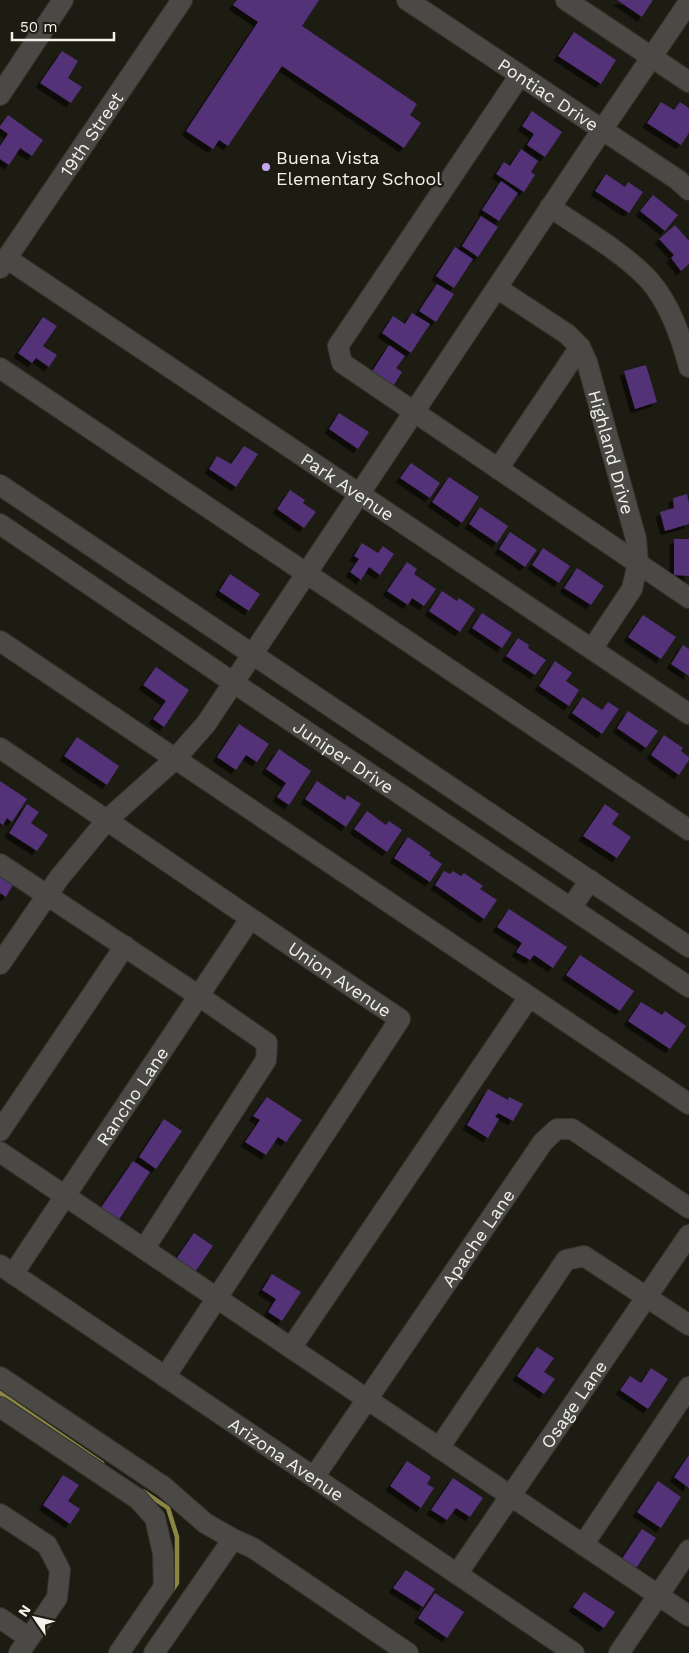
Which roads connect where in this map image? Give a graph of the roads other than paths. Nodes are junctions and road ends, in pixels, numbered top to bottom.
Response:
1 (63, 0) edge
2 (182, 0) edge
3 (407, 0) edge
4 (566, 0) edge
5 (689, 2) edge
6 (651, 57) junction
7 (520, 75) junction
8 (689, 82) edge
9 (0, 95) edge
10 (602, 130) junction
11 (689, 190) edge
12 (550, 208) junction
13 (3, 263) edge
14 (497, 288) junction
15 (580, 347) junction
16 (689, 366) edge
17 (0, 368) edge
18 (414, 412) junction
19 (498, 469) junction
20 (0, 485) edge
21 (360, 494) junction
22 (0, 524) edge
23 (638, 563) junction
24 (306, 574) junction
25 (689, 598) edge
26 (0, 641) edge
27 (592, 649) junction
28 (253, 654) junction
29 (234, 683) junction
30 (689, 714) edge
31 (0, 748) edge
32 (175, 759) junction
33 (107, 820) junction
34 (689, 830) edge
35 (0, 864) edge
36 (590, 880) junction
37 (47, 895) junction
38 (571, 908) junction
39 (250, 919) junction
40 (125, 946) junction
41 (689, 946) edge
42 (0, 964) edge
43 (689, 987) edge
44 (199, 996) junction
45 (529, 997) junction
46 (689, 1104) edge
47 (0, 1131) edge
48 (0, 1152) edge
49 (65, 1196) junction
50 (689, 1208) edge
51 (689, 1234) edge
52 (144, 1249) junction
53 (7, 1269) edge
54 (647, 1296) junction
55 (217, 1298) junction
56 (689, 1325) edge
57 (291, 1348) junction
58 (0, 1377) edge
59 (166, 1377) junction
60 (689, 1387) edge
61 (367, 1400) junction
62 (0, 1407) edge
63 (439, 1448) junction
64 (314, 1477) junction
65 (510, 1497) junction
66 (0, 1514) edge
67 (233, 1539) junction
68 (583, 1545) junction
69 (689, 1550) edge
70 (457, 1574) junction
71 (658, 1595) junction
72 (689, 1616) edge
73 (0, 1618) edge
74 (24, 1646) edge
75 (120, 1653) edge
76 (154, 1653) edge
77 (408, 1653) edge
78 (574, 1653) edge
79 (619, 1653) edge

1 - 9 street
2 - 13 street, 19th Street
3 - 7 street, Pontiac Drive
4 - 6 street
5 - 6 street
6 - 8 street
6 - 10 street
7 - 10 street, Pontiac Drive
7 - 18 street
10 - 11 street, Pontiac Drive
10 - 12 street
12 - 14 street
12 - 16 street
13 - 21 street, Park Avenue
14 - 15 street, Highland Drive
14 - 18 street
15 - 19 street
15 - 23 street, Highland Drive
17 - 24 street
18 - 19 street
18 - 21 street
19 - 23 street
20 - 28 street, Juniper Drive
21 - 24 street
21 - 27 street, Park Avenue
22 - 29 street, Juniper Drive
23 - 25 street
23 - 27 street, Highland Drive
24 - 28 street
24 - 34 street
26 - 32 street
27 - 30 street, Park Avenue
28 - 29 street
28 - 36 street, Juniper Drive
29 - 32 street
29 - 38 street, Juniper Drive
31 - 33 street, Union Avenue
32 - 33 street
32 - 45 street
33 - 37 street
33 - 39 street, Union Avenue
35 - 37 street
36 - 38 street
36 - 41 street, Juniper Drive
37 - 40 street
37 - 42 street
38 - 43 street, Juniper Drive
39 - 44 street, Rancho Lane
39 - 55 street, Union Avenue
40 - 44 street
40 - 47 street
44 - 49 street, Rancho Lane
44 - 52 street
45 - 46 street
45 - 57 street
48 - 49 street
49 - 52 street
49 - 53 street, Rancho Lane
50 - 61 street, Apache Lane
51 - 54 street, Osage Lane
52 - 55 street
53 - 59 street, Arizona Avenue
54 - 56 street
54 - 63 street
54 - 65 street, Osage Lane
55 - 57 street
55 - 59 street, Union Avenue
57 - 61 street
58 - 67 street
59 - 64 street, Arizona Avenue
60 - 68 street
61 - 63 street
61 - 64 street, Apache Lane
62 - 75 street
63 - 65 street
64 - 70 street, Arizona Avenue
65 - 68 street
65 - 70 street, Osage Lane
66 - 74 street
67 - 76 street
67 - 77 street
68 - 71 street
69 - 71 street
70 - 78 street, Arizona Avenue
71 - 72 street
71 - 79 street
73 - 74 street

